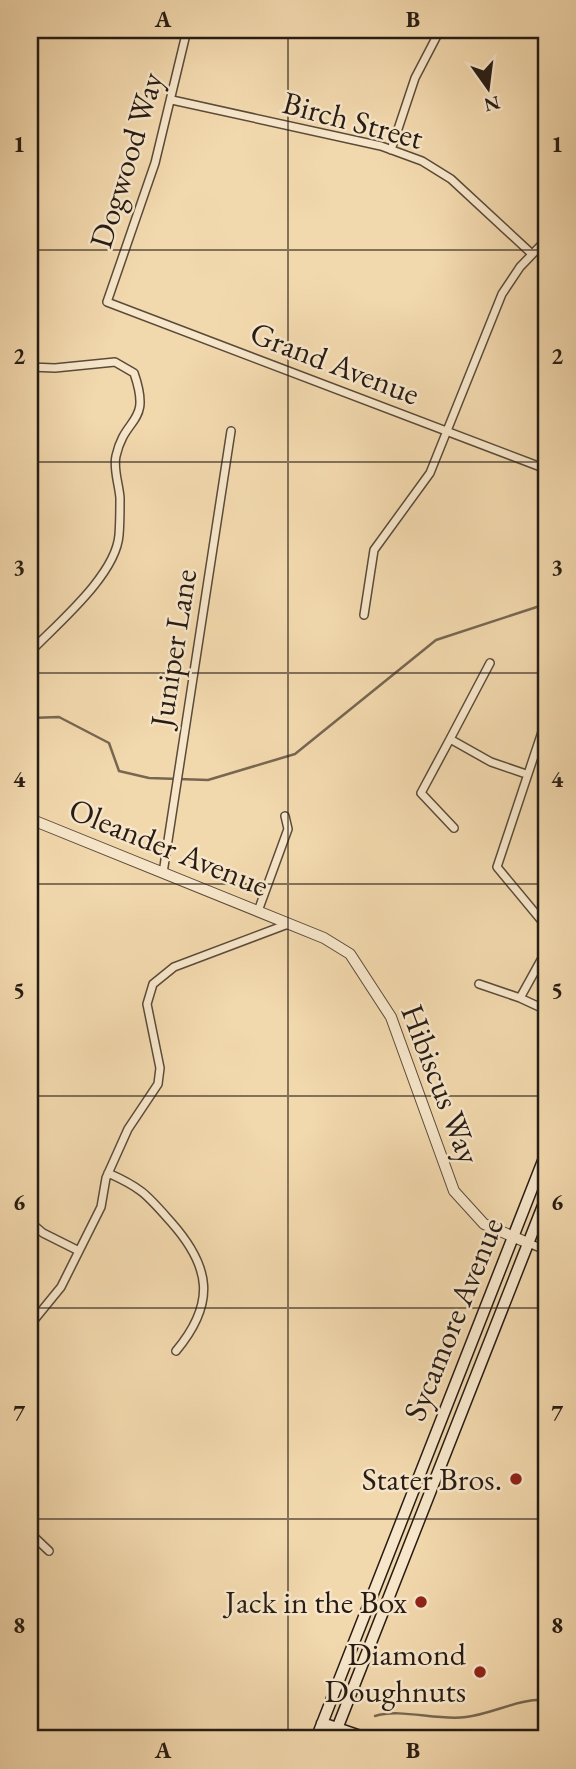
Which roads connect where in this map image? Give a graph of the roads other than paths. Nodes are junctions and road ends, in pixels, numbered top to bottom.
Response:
1 (36, 30) edge
2 (187, 30) edge
3 (440, 30) edge
4 (30, 38) edge
5 (172, 100) junction
6 (391, 150) junction
7 (546, 240) edge
8 (532, 254) junction
9 (107, 303) joint
10 (30, 367) edge
11 (231, 431) dead end
12 (447, 431) junction
13 (546, 469) edge
14 (364, 615) dead end
15 (30, 652) edge
16 (490, 663) dead end
17 (546, 720) edge
18 (450, 740) junction
19 (526, 774) junction
20 (285, 816) dead end
21 (30, 819) edge
22 (454, 828) dead end
23 (163, 873) junction
24 (258, 911) junction
25 (289, 923) junction
26 (546, 926) edge
27 (546, 951) edge
28 (479, 984) dead end
29 (520, 998) junction
30 (546, 1010) edge
31 (546, 1153) edge
32 (108, 1174) junction
33 (546, 1198) edge
34 (30, 1222) edge
35 (514, 1238) junction
36 (528, 1243) junction
37 (546, 1250) edge
38 (79, 1251) junction
39 (30, 1325) edge
40 (176, 1351) dead end
41 (30, 1533) edge
42 (49, 1551) dead end
43 (322, 1723) junction
44 (335, 1734) edge
45 (546, 1735) edge
46 (316, 1739) edge
47 (369, 1739) edge
48 (527, 1739) edge

1 - 4 street
2 - 5 street, Dogwood Way
3 - 6 street
5 - 6 street, Birch Street
5 - 9 street, Dogwood Way
6 - 8 street, Birch Street
7 - 8 street
8 - 12 street
9 - 12 street, Grand Avenue
10 - 15 street
11 - 23 street, Juniper Lane
12 - 13 street, Grand Avenue
12 - 14 street
16 - 18 street
17 - 19 street
18 - 19 street
18 - 22 street
19 - 26 street
20 - 24 street
21 - 23 street, Oleander Avenue
23 - 24 street, Oleander Avenue
24 - 25 street, Oleander Avenue
25 - 32 street
25 - 35 street, Hibiscus Way
27 - 29 street
28 - 29 street
29 - 30 street
31 - 35 main road, Sycamore Avenue
32 - 38 street
32 - 40 street
33 - 36 main road, Sycamore Avenue
34 - 38 street
35 - 36 street, Hibiscus Way
35 - 43 main road, Sycamore Avenue
36 - 37 street
36 - 44 main road, Sycamore Avenue
38 - 39 street
41 - 42 street
43 - 44 main road
43 - 46 main road, Sycamore Avenue
44 - 47 main road
45 - 48 main road

